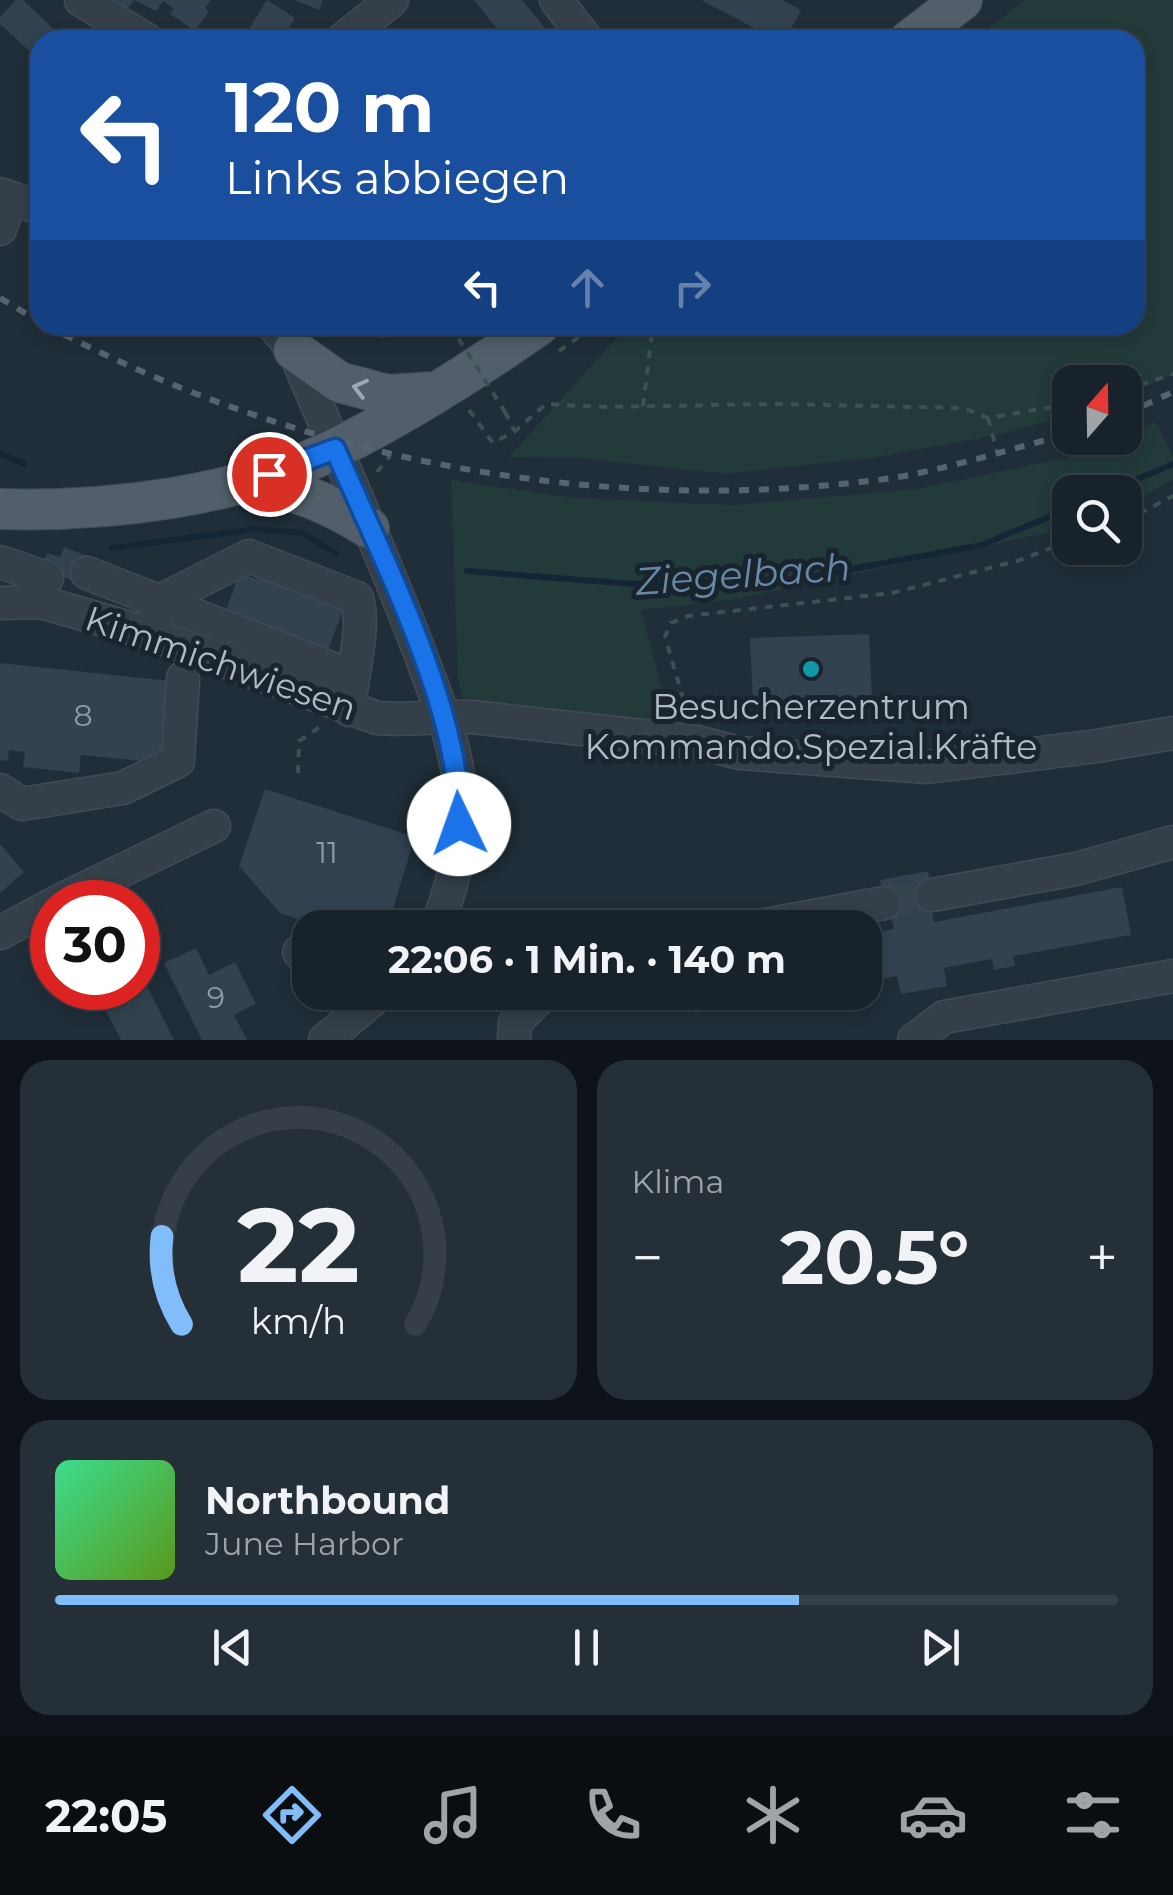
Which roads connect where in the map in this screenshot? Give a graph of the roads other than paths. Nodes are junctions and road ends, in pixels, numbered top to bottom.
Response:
1 (81, 0) edge
2 (392, 0) edge
3 (556, 0) edge
4 (962, 0) edge
5 (130, 30) edge
6 (360, 30) edge
7 (580, 30) edge
8 (923, 30) edge
9 (284, 338) edge
10 (545, 340) edge
11 (446, 405) junction
12 (335, 449) junction
13 (245, 482) junction
14 (0, 510) edge
15 (369, 528) junction
16 (46, 574) edge
17 (160, 600) junction
18 (3, 602) edge
19 (150, 634) junction
20 (182, 678) dead end
21 (345, 697) junction
22 (443, 715) junction
23 (1173, 732) edge
24 (0, 790) edge
25 (214, 826) dead end
26 (1173, 842) edge
27 (103, 880) edge
28 (932, 894) tunnel mouth
29 (884, 903) tunnel mouth
30 (442, 910) edge
31 (846, 910) edge
32 (30, 916) edge
33 (0, 932) edge
34 (1173, 976) edge
35 (342, 1010) edge
36 (528, 1010) edge
37 (325, 1040) edge
38 (514, 1040) edge
39 (914, 1040) edge

1 - 5 street
2 - 6 street
3 - 7 street
4 - 8 main road
11 -> 9 main road
9 - 12 street
10 - 11 main road
11 - 12 main road
12 - 13 main road
12 - 15 street
13 - 14 main road
13 - 15 main road
15 - 22 street
16 - 17 street
16 - 18 street
17 - 19 street
17 - 21 street
17 - 21 street
18 - 19 street, Kimmichwiesen
19 - 21 street, Kimmichwiesen
20 - 24 street
21 - 22 street, Kimmichwiesen
22 - 23 street, Kimmichwiesen
22 - 30 street
25 - 27 street
26 - 28 street
29 - 31 street
32 - 33 street
34 - 39 street
35 - 37 street
36 - 38 street

